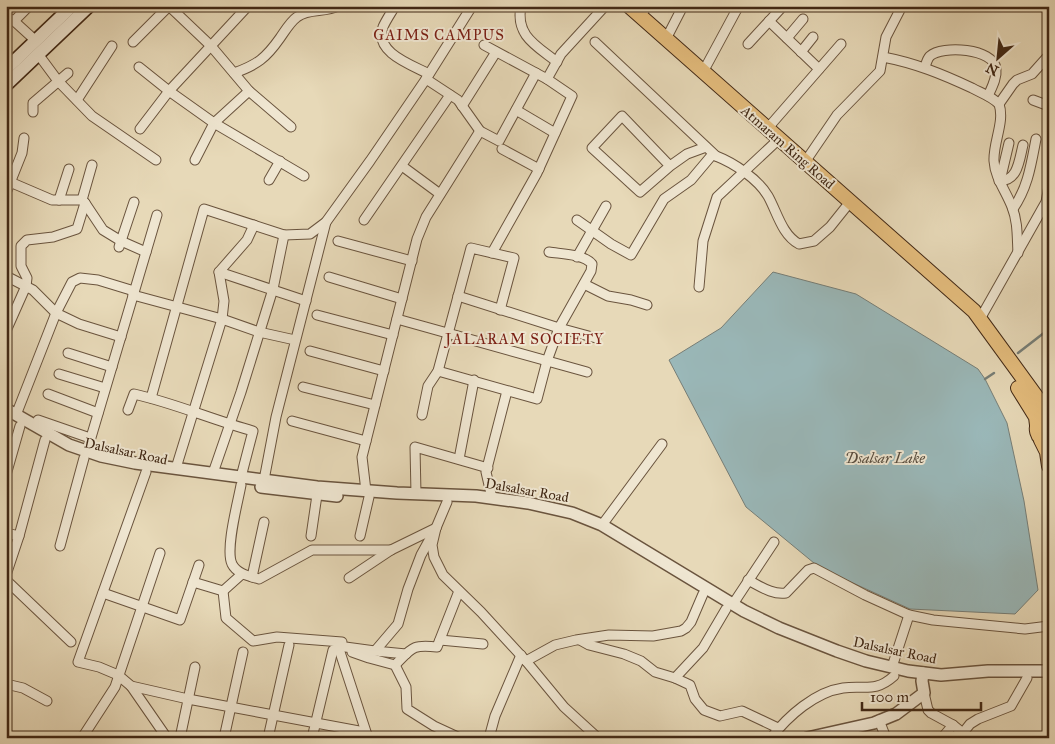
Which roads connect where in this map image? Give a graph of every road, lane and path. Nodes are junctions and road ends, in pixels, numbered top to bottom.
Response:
1 (29, 6) edge
2 (72, 6) edge
3 (89, 6) edge
4 (169, 6) edge
5 (248, 6) edge
6 (338, 6) edge
7 (395, 6) edge
8 (472, 6) edge
9 (522, 6) edge
10 (605, 6) edge
11 (629, 6) edge
12 (683, 6) edge
13 (783, 6) edge
14 (902, 6) edge
15 (737, 9) dead end
16 (644, 11) edge
17 (10, 19) edge
18 (802, 19) dead end
19 (769, 21) junction
20 (813, 37) dead end
21 (787, 38) junction
22 (666, 39) junction
23 (36, 41) junction
24 (133, 42) dead end
25 (595, 42) dead end
26 (748, 44) dead end
27 (842, 44) dead end
28 (484, 45) dead end
29 (112, 46) dead end
30 (211, 46) junction
31 (496, 52) junction
32 (801, 52) junction
33 (38, 54) junction
34 (1049, 54) edge
35 (883, 57) junction
36 (557, 62) junction
37 (138, 67) dead end
38 (925, 67) junction
39 (6, 69) edge
40 (819, 69) junction
41 (703, 72) junction
42 (68, 73) dead end
43 (234, 73) junction
44 (536, 73) junction
45 (428, 77) junction
46 (547, 79) junction
47 (58, 81) junction
48 (6, 86) edge
49 (169, 91) junction
50 (249, 91) junction
51 (450, 95) junction
52 (988, 96) junction
53 (77, 100) junction
54 (1033, 100) dead end
55 (998, 104) junction
56 (462, 106) junction
57 (1049, 106) edge
58 (516, 110) junction
59 (33, 112) dead end
60 (214, 123) junction
61 (291, 127) dead end
62 (140, 128) dead end
63 (767, 128) junction
64 (480, 131) junction
65 (555, 133) junction
66 (24, 138) dead end
67 (779, 139) junction
68 (1036, 139) dead end
69 (1009, 143) dead end
70 (1023, 145) dead end
71 (706, 147) junction
72 (502, 149) dead end
73 (716, 156) junction
74 (156, 160) dead end
75 (195, 160) dead end
76 (280, 161) junction
77 (805, 162) junction
78 (92, 165) dead end
79 (402, 166) junction
80 (670, 166) junction
81 (69, 169) dead end
82 (539, 169) junction
83 (744, 171) junction
84 (304, 176) dead end
85 (269, 180) dead end
86 (999, 181) junction
87 (10, 182) junction
88 (1049, 186) edge
89 (6, 193) edge
90 (440, 194) junction
91 (59, 200) junction
92 (84, 202) junction
93 (134, 202) dead end
94 (606, 206) dead end
95 (846, 207) dead end
96 (1013, 208) junction
97 (157, 216) dead end
98 (364, 220) dead end
99 (577, 220) dead end
100 (326, 222) junction
101 (254, 225) junction
102 (592, 232) junction
103 (284, 235) junction
104 (338, 241) dead end
105 (120, 244) junction
106 (146, 252) junction
107 (549, 252) dead end
108 (492, 253) junction
109 (1018, 253) junction
110 (577, 256) junction
111 (412, 261) junction
112 (219, 272) junction
113 (6, 276) edge
114 (329, 277) dead end
115 (584, 284) junction
116 (26, 286) junction
117 (699, 288) dead end
118 (948, 288) junction
119 (273, 289) junction
120 (134, 293) junction
121 (458, 296) junction
122 (402, 300) junction
123 (306, 301) junction
124 (647, 305) dead end
125 (177, 308) junction
126 (500, 310) junction
127 (56, 313) junction
128 (318, 315) dead end
129 (222, 319) junction
130 (397, 319) junction
131 (980, 320) junction
132 (559, 328) junction
133 (6, 332) edge
134 (259, 332) junction
135 (448, 334) junction
136 (393, 335) junction
137 (120, 337) junction
138 (596, 338) dead end
139 (295, 340) junction
140 (310, 351) dead end
141 (68, 353) dead end
142 (547, 361) junction
143 (112, 367) junction
144 (384, 371) junction
145 (438, 371) junction
146 (587, 372) dead end
147 (59, 374) dead end
148 (474, 380) junction
149 (303, 386) dead end
150 (105, 388) junction
151 (506, 391) junction
152 (48, 394) dead end
153 (151, 398) junction
154 (375, 405) junction
155 (128, 410) dead end
156 (98, 413) junction
157 (193, 413) junction
158 (1049, 414) edge
159 (422, 415) dead end
160 (12, 417) edge
161 (38, 420) dead end
162 (292, 421) dead end
163 (230, 425) junction
164 (1037, 425) junction
165 (90, 438) junction
166 (45, 440) junction
167 (366, 441) junction
168 (1045, 441) edge
169 (662, 444) dead end
170 (85, 454) junction
171 (459, 459) junction
172 (1049, 466) edge
173 (176, 468) junction
174 (488, 468) junction
175 (146, 472) junction
176 (213, 473) junction
177 (6, 475) edge
178 (264, 480) junction
179 (241, 481) junction
180 (368, 494) junction
181 (416, 494) junction
182 (317, 495) junction
183 (492, 498) junction
184 (447, 502) junction
185 (264, 522) dead end
186 (602, 525) junction
187 (436, 528) junction
188 (6, 533) edge
189 (19, 536) junction
190 (311, 536) dead end
191 (360, 536) dead end
192 (774, 542) dead end
193 (60, 546) dead end
194 (391, 550) junction
195 (160, 553) dead end
196 (198, 565) dead end
197 (242, 574) junction
198 (6, 575) edge
199 (252, 577) junction
200 (349, 578) dead end
201 (6, 580) edge
202 (748, 580) junction
203 (193, 582) junction
204 (223, 591) junction
205 (459, 591) junction
206 (103, 593) junction
207 (703, 594) junction
208 (729, 606) junction
209 (142, 608) junction
210 (909, 615) junction
211 (1049, 626) edge
212 (440, 640) junction
213 (580, 640) junction
214 (71, 642) dead end
215 (482, 644) dead end
216 (289, 646) dead end
217 (335, 648) junction
218 (243, 652) dead end
219 (375, 652) junction
220 (406, 654) junction
221 (524, 658) junction
222 (395, 665) junction
223 (195, 667) dead end
224 (1049, 670) edge
225 (893, 672) junction
226 (118, 675) junction
227 (923, 677) junction
228 (675, 678) junction
229 (1027, 678) junction
230 (1049, 678) edge
231 (6, 684) edge
232 (131, 686) junction
233 (924, 694) junction
234 (188, 699) junction
235 (47, 701) dead end
236 (231, 707) junction
237 (273, 715) junction
238 (879, 720) junction
239 (315, 723) junction
240 (953, 725) junction
241 (778, 728) junction
242 (359, 731) dead end
243 (848, 733) edge
244 (963, 736) edge
245 (82, 738) edge
246 (167, 738) edge
247 (180, 738) edge
248 (224, 738) edge
249 (268, 738) edge
250 (312, 738) edge
251 (368, 738) edge
252 (460, 738) edge
253 (489, 738) edge
254 (598, 738) edge
255 (771, 738) edge
256 (808, 738) edge
257 (886, 738) edge
258 (942, 738) edge

1 - 17 street
2 - 23 main road
3 - 33 main road
4 - 24 street
4 - 30 street
5 - 30 street
6 - 43 street
7 - 45 street
8 - 45 street
9 - 36 street
10 - 36 street
11 - 16 highway, Atmaram Ring Road
12 - 22 street
13 - 19 street
14 - 35 street
15 - 41 street
16 - 22 highway, Atmaram Ring Road
17 - 23 street
18 - 21 street
19 - 21 street
19 - 26 street
20 - 32 street
21 - 32 street
22 - 41 highway, Atmaram Ring Road
23 - 39 main road
25 - 71 street
27 - 40 street
28 - 31 street
29 - 53 street
30 - 43 street
30 - 49 street
31 - 44 street
31 - 56 street
32 - 40 street
33 - 47 street
33 - 48 main road
34 - 55 street
35 - 38 street
35 - 77 street
36 - 46 street
37 - 49 street
38 - 52 street
38 - 52 street
40 - 63 street
41 - 63 highway, Atmaram Ring Road
42 - 47 street
43 - 50 street
44 - 46 street
44 - 58 street
45 - 51 street
45 - 100 street
46 - 65 street
47 - 53 street
47 - 59 street
49 - 60 street
49 - 62 street
50 - 60 street
50 - 61 street
51 - 56 street
51 - 79 street
52 - 55 street
53 - 74 street
54 - 57 street
55 - 86 street
56 - 64 street
58 - 64 street
58 - 65 street
60 - 75 street
60 - 76 street
63 - 67 highway, Atmaram Ring Road
64 - 90 street
65 - 82 street
66 - 87 street
67 - 77 highway, Atmaram Ring Road
67 - 83 street
68 - 96 street
69 - 86 street
70 - 86 street
71 - 73 street
71 - 80 street
72 - 82 street
73 - 83 street
73 - 102 street
76 - 84 street
76 - 85 street
77 - 118 highway, Atmaram Ring Road
78 - 92 street
79 - 90 street
79 - 98 street
80 - 80 street
81 - 91 street
82 - 108 street
83 - 95 street
83 - 117 street
86 - 96 street
87 - 89 street
87 - 91 street
88 - 109 street
90 - 111 street
91 - 92 street
92 - 105 street
92 - 116 street
93 - 105 street
94 - 102 street
96 - 109 street
97 - 106 street
99 - 102 street
100 - 103 street
100 - 123 street
101 - 103 street
101 - 112 street
101 - 125 street
102 - 110 street
103 - 119 street
104 - 111 street
105 - 106 street
106 - 120 street
107 - 110 street
108 - 121 street
108 - 126 street
109 - 131 street
110 - 115 street
111 - 122 street
112 - 119 street
112 - 129 street
113 - 116 street
114 - 122 street
115 - 124 street
115 - 132 street
116 - 127 street
116 - 133 street
118 - 131 highway, Atmaram Ring Road
118 - 164 highway, Atmaram Ring Road
119 - 123 street
119 - 134 street
120 - 125 street
120 - 127 street
120 - 137 street
121 - 126 street
121 - 135 street
122 - 130 street
123 - 139 street
125 - 129 street
125 - 153 street
126 - 132 street
127 - 137 street
127 - 160 street
128 - 136 street
129 - 134 street
129 - 157 street
130 - 135 street
130 - 136 street
131 - 158 highway, Atmaram Ring Road
132 - 138 street
132 - 142 street
134 - 139 street
134 - 163 street
135 - 142 street
135 - 145 street
136 - 144 street
137 - 143 street
139 - 178 street
140 - 144 street
141 - 143 street
142 - 146 street
142 - 151 street
143 - 150 street
144 - 154 street
145 - 148 street
145 - 159 street
147 - 150 street
148 - 151 street
148 - 171 street
149 - 154 street
150 - 156 street
151 - 174 street
152 - 156 street
153 - 155 street
153 - 157 street
154 - 167 street
156 - 165 street
157 - 163 street
157 - 173 street
158 - 164 highway
160 - 166 street, Dalsalsar Road
160 - 170 street, Dalsalsar Road
160 - 177 street
161 - 165 street
162 - 167 street
163 - 176 street
163 - 179 street
164 - 168 highway, Atmaram Ring Road
165 - 170 street
166 - 170 street, Dalsalsar Road
166 - 189 street
167 - 180 street
168 - 172 highway, Atmaram Ring Road
169 - 186 street
170 - 173 street, Dalsalsar Road
170 - 175 street, Dalsalsar Road
170 - 193 street
171 - 174 street
171 - 181 street
173 - 176 street, Dalsalsar Road
174 - 183 street
175 - 179 street, Dalsalsar Road
175 - 206 street
176 - 179 street, Dalsalsar Road
178 - 179 street, Dalsalsar Road
178 - 180 street, Dalsalsar Road
179 - 182 street, Dalsalsar Road
179 - 197 street
180 - 181 street, Dalsalsar Road
180 - 182 street, Dalsalsar Road
180 - 184 street, Dalsalsar Road
180 - 191 street
181 - 183 street, Dalsalsar Road
182 - 190 street
183 - 186 street, Dalsalsar Road
184 - 187 street
184 - 207 street, Dalsalsar Road
185 - 199 street
186 - 208 street, Dalsalsar Road
187 - 194 street
187 - 205 street
187 - 219 street
188 - 189 street
189 - 198 street
192 - 202 street
194 - 199 street
194 - 200 street
195 - 209 street
196 - 203 street
197 - 199 street
197 - 204 street
201 - 214 street
202 - 208 street
202 - 210 street
203 - 204 street
203 - 209 street
204 - 217 street
205 - 212 street
205 - 221 street
206 - 209 street
206 - 226 street
207 - 208 street, Dalsalsar Road
207 - 213 street
208 - 225 street, Dalsalsar Road
208 - 228 street
209 - 226 street
210 - 211 street
210 - 225 street
212 - 215 street
212 - 220 street
213 - 221 street
213 - 228 street
216 - 237 street
217 - 219 street
217 - 222 street
217 - 239 street
217 - 251 street
218 - 236 street
219 - 220 street
220 - 222 street
221 - 253 street
221 - 254 street
222 - 252 street
223 - 234 street
224 - 227 street, Dalsalsar Road
225 - 227 street, Dalsalsar Road
225 - 241 street
226 - 232 street
226 - 245 street
227 - 229 street, Dalsalsar Road
227 - 233 street
228 - 241 street
229 - 230 street, Dalsalsar Road
229 - 244 street
231 - 235 street
232 - 234 street
232 - 246 street
233 - 238 street
233 - 240 street
234 - 236 street
234 - 247 street
236 - 237 street
236 - 248 street
237 - 239 street
237 - 249 street
238 - 243 street
238 - 257 street
239 - 242 street
239 - 250 street
240 - 244 street
240 - 258 street
241 - 255 street
243 - 256 street

